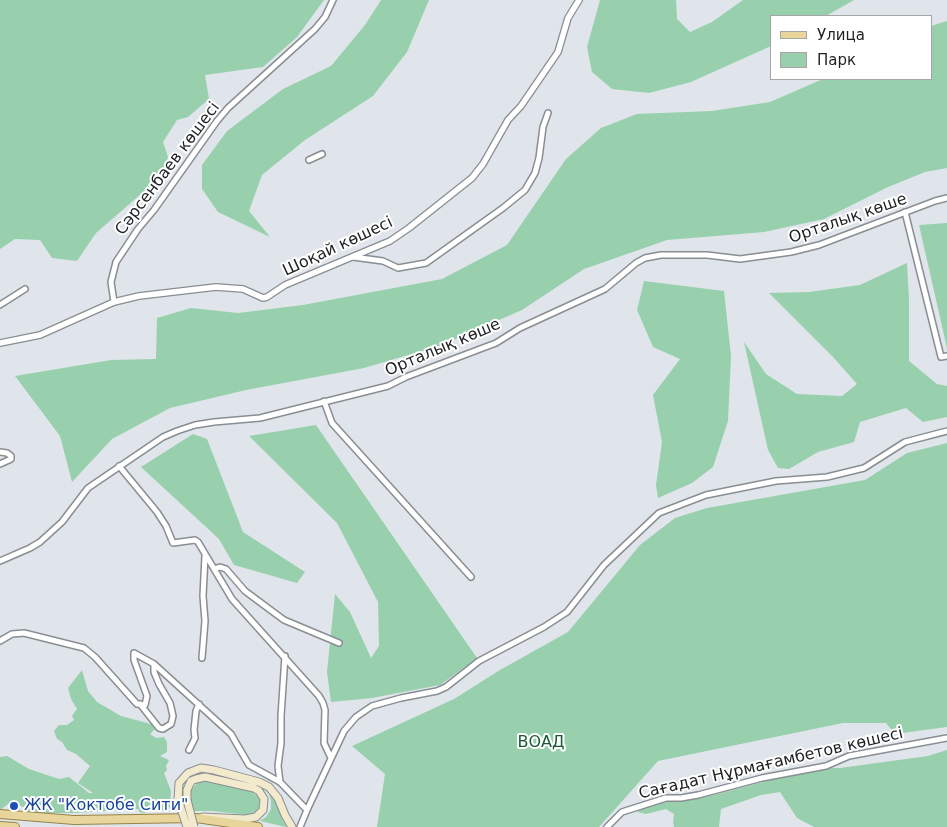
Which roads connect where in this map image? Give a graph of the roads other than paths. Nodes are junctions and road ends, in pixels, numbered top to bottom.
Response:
1 (333, 0) edge
2 (579, 0) edge
3 (548, 113) dead end
4 (322, 154) dead end
5 (309, 160) dead end
6 (947, 198) edge
7 (905, 212) junction
8 (353, 257) junction
9 (25, 290) dead end
10 (114, 302) junction
11 (0, 305) edge
12 (0, 343) edge
13 (947, 356) edge
14 (324, 402) junction
15 (947, 431) edge
16 (0, 452) edge
17 (0, 464) edge
18 (119, 466) junction
19 (206, 554) junction
20 (0, 561) edge
21 (214, 569) junction
22 (471, 577) dead end
23 (0, 641) edge
24 (339, 642) dead end
25 (285, 656) junction
26 (202, 658) dead end
27 (154, 664) junction
28 (140, 704) junction
29 (199, 704) junction
30 (947, 738) edge
31 (189, 750) dead end
32 (331, 758) junction
33 (280, 782) junction
34 (306, 810) junction
35 (0, 814) edge
36 (196, 818) junction
37 (0, 826) edge
38 (15, 827) edge
39 (187, 827) edge
40 (194, 827) edge
41 (258, 827) edge
42 (292, 827) edge
43 (300, 827) edge
44 (607, 827) edge

1 - 10 street, Сәрсенбаев көшесі
2 - 8 street, Шоқай көшесі
3 - 8 street
4 - 5 street
6 - 7 street, Орталық көше
7 - 13 street
7 - 14 street, Орталық көше
8 - 10 street, Шоқай көшесі
9 - 11 street
10 - 12 street, Шоқай көшесі
14 - 18 street, Орталық көше
14 - 22 street
15 - 32 street
16 - 17 street
18 - 19 street
18 - 20 street, Орталық көше
19 - 21 street
19 - 26 street
21 - 24 street
21 - 25 street
23 - 28 street
25 - 32 street
25 - 33 street
27 - 28 street
27 - 28 street
27 - 29 street
29 - 31 street
29 - 33 street
30 - 44 street, Сағадат Нұрмағамбетов көшесі
32 - 34 street
33 - 34 street
34 - 43 street
35 - 36 main road
36 - 40 main road, bridge
36 - 41 main road
37 - 38 main road
39 - 42 main road, bridge

